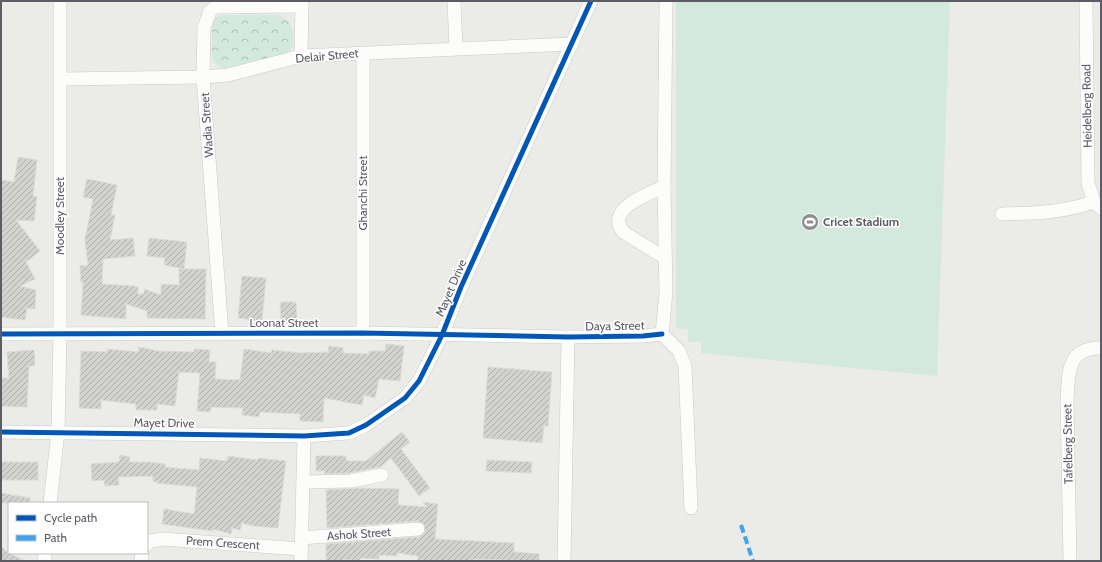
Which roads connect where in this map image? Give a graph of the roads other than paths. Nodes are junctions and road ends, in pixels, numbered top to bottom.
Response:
1 (60, 1) edge
2 (454, 1) edge
3 (591, 1) edge
4 (666, 1) edge
5 (1086, 1) edge
6 (302, 3) edge
7 (572, 44) junction
8 (456, 48) junction
9 (363, 53) junction
10 (301, 56) junction
11 (203, 77) junction
12 (61, 79) junction
13 (664, 187) junction
14 (1098, 206) edge
15 (1002, 214) dead end
16 (665, 258) junction
17 (363, 333) junction
18 (1, 334) edge
19 (60, 334) junction
20 (222, 334) junction
21 (662, 334) junction
22 (442, 335) junction
23 (568, 337) junction
24 (1101, 348) edge
25 (1, 432) edge
26 (58, 432) junction
27 (304, 436) junction
28 (382, 475) dead end
29 (303, 482) junction
30 (50, 502) edge
31 (691, 508) dead end
32 (418, 529) dead end
33 (148, 543) edge
34 (301, 549) edge
35 (564, 561) edge
36 (1070, 561) edge

1 - 12 street, Moodley Street
2 - 8 street
3 - 7 street, Mayet Drive
4 - 13 street, Daya Street
5 - 14 street, Heidelberg Road
6 - 10 street
6 - 11 street, Wadia Street
7 - 8 street, Delair Street
7 - 22 street, Mayet Drive
8 - 9 street, Delair Street
9 - 10 street, Delair Street
9 - 17 street, Ghanchi Street
10 - 11 street, Delair Street
11 - 12 street, Delair Street
11 - 20 street, Wadia Street
12 - 19 street, Moodley Street
13 - 16 street, Daya Street
13 - 16 street
14 - 15 street
16 - 21 street, Daya Street
17 - 20 street, Loonat Street
17 - 22 street, Loonat Street
18 - 19 street, Loonat Street
19 - 20 street, Loonat Street
19 - 26 street, Moodley Street
21 - 23 street, Daya Street
21 - 31 street
22 - 23 street, Loonat Street
22 - 27 street, Mayet Drive
23 - 35 street
24 - 36 street, Tafelberg Street
25 - 26 street, Mayet Drive
26 - 27 street, Mayet Drive
26 - 30 street, Moodley Street
27 - 29 street
28 - 29 street
29 - 34 street
32 - 34 street, Ashok Street
33 - 34 street, Prem Crescent

